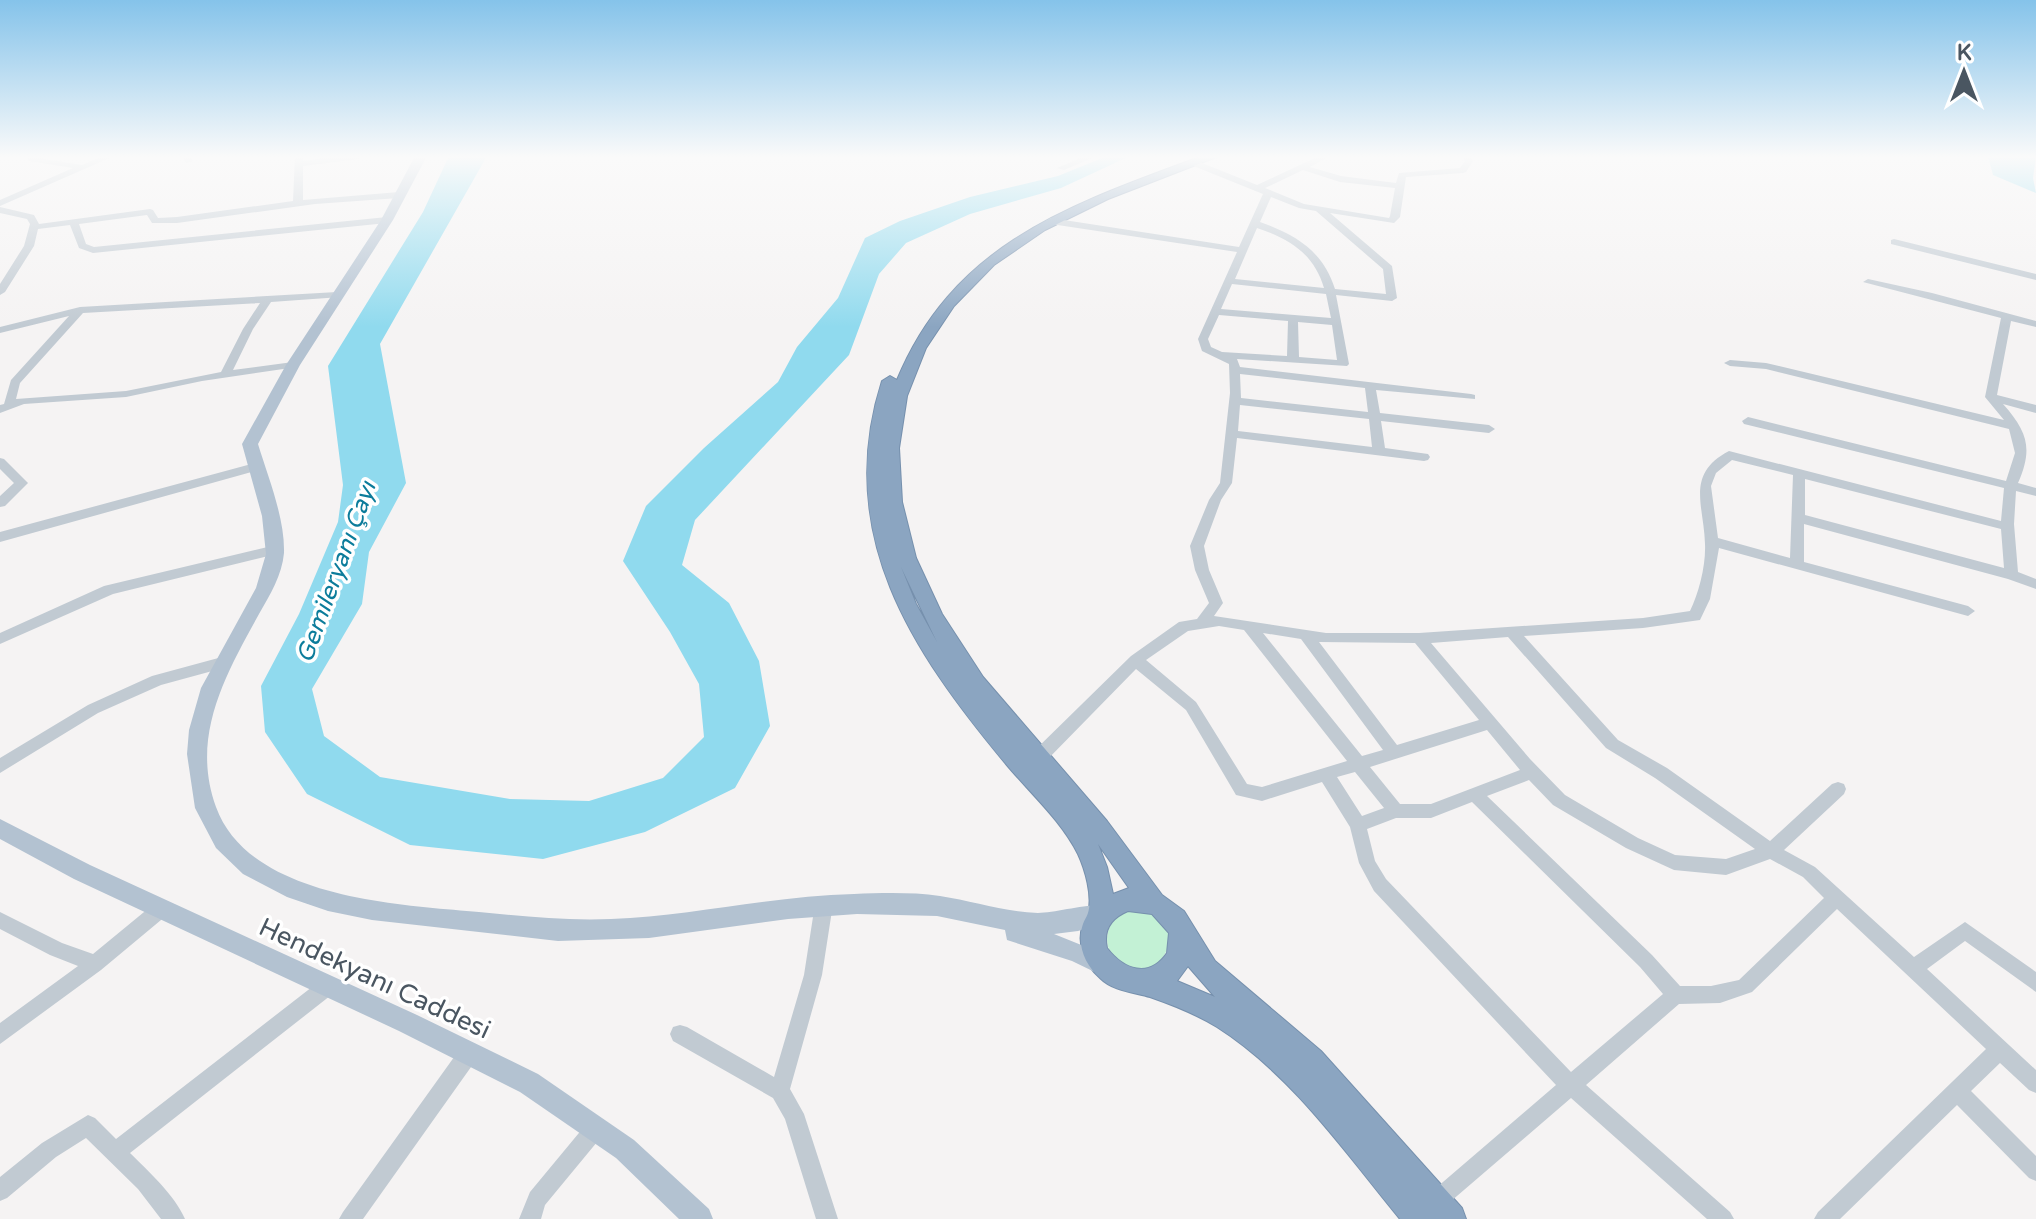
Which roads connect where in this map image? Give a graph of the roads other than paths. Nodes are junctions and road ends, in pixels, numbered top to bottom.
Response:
1 (13, 213) edge
2 (143, 213) edge
3 (150, 213) edge
4 (231, 213) edge
5 (390, 213) edge
6 (1054, 213) edge
7 (1070, 213) edge
8 (1256, 213) edge
9 (1324, 213) edge
10 (1342, 213) edge
11 (1396, 213) edge
12 (387, 220) junction
13 (1051, 221) junction
14 (74, 222) junction
15 (1253, 223) junction
16 (35, 227) junction
17 (1894, 242) dead end
18 (1242, 250) junction
19 (2036, 277) edge
20 (1228, 281) junction
21 (1868, 282) dead end
22 (1332, 291) junction
23 (0, 292) edge
24 (337, 295) junction
25 (266, 301) junction
26 (80, 310) junction
27 (1215, 312) junction
28 (2007, 316) junction
29 (1293, 318) junction
30 (1337, 322) junction
31 (2036, 324) edge
32 (0, 330) edge
33 (1221, 354) junction
34 (1293, 360) junction
35 (1730, 363) dead end
36 (293, 365) junction
37 (1235, 370) junction
38 (226, 374) junction
39 (1370, 386) junction
40 (1471, 397) dead end
41 (1991, 397) junction
42 (1234, 401) junction
43 (5, 407) edge
44 (2036, 409) edge
45 (1376, 417) junction
46 (1748, 421) dead end
47 (2014, 426) junction
48 (1489, 429) dead end
49 (1231, 434) junction
50 (1379, 452) junction
51 (1424, 457) dead end
52 (0, 462) edge
53 (255, 467) junction
54 (1799, 473) junction
55 (2010, 484) junction
56 (2036, 492) edge
57 (0, 503) edge
58 (1798, 518) junction
59 (2005, 526) junction
60 (0, 537) edge
61 (1711, 541) junction
62 (276, 550) junction
63 (1797, 564) junction
64 (2012, 575) junction
65 (2036, 584) edge
66 (1968, 611) dead end
67 (1201, 624) junction
68 (1249, 626) junction
69 (1511, 631) junction
70 (1305, 634) junction
71 (1419, 638) junction
72 (0, 639) edge
73 (1136, 660) junction
74 (222, 663) junction
75 (1490, 723) junction
76 (1395, 754) junction
77 (1038, 758) junction
78 (1362, 765) junction
79 (0, 766) edge
80 (1532, 772) junction
81 (1327, 776) junction
82 (1838, 789) dead end
83 (1474, 794) junction
84 (1396, 811) junction
85 (1358, 825) junction
86 (0, 828) edge
87 (1771, 851) junction
88 (1837, 897) junction
89 (1152, 901) junction
90 (824, 904) junction
91 (863, 904) junction
92 (161, 909) junction
93 (1101, 914) junction
94 (0, 920) edge
95 (1182, 933) junction
96 (95, 964) junction
97 (1103, 965) junction
98 (1913, 969) junction
99 (1143, 983) junction
100 (2036, 983) edge
101 (328, 986) junction
102 (1676, 995) junction
103 (680, 1034) dead end
104 (0, 1035) edge
105 (2000, 1049) junction
106 (469, 1053) junction
107 (2036, 1083) edge
108 (1569, 1084) junction
109 (780, 1091) junction
110 (1957, 1091) junction
111 (595, 1129) junction
112 (115, 1152) junction
113 (2036, 1171) edge
114 (0, 1191) edge
115 (1436, 1213) edge
116 (174, 1219) edge
117 (350, 1219) edge
118 (530, 1219) edge
119 (699, 1219) edge
120 (827, 1219) edge
121 (1723, 1219) edge
122 (1825, 1219) edge

1 - 16 street
2 - 14 street
3 - 4 street
5 - 12 main road
6 - 93 highway
7 - 13 highway
8 - 15 street
9 - 22 street
10 - 11 street
12 - 14 street
12 - 24 main road
13 - 18 street
13 - 77 highway
14 - 16 street
15 - 18 street
15 - 22 street
16 - 23 street
17 - 19 street
18 - 20 street
20 - 22 street
20 - 27 street
21 - 28 street
22 - 30 street
24 - 25 street
24 - 36 main road
25 - 26 street
25 - 38 street
26 - 32 street
26 - 43 street
27 - 29 street
27 - 33 street
28 - 31 street
28 - 41 street
29 - 30 street
29 - 34 street
30 - 34 street
33 - 34 street
33 - 37 street
35 - 47 street
36 - 38 street
36 - 53 main road
37 - 39 street
37 - 42 street
38 - 43 street
39 - 40 street
39 - 45 street
41 - 44 street
41 - 47 street
42 - 45 street
42 - 49 street
45 - 48 street
45 - 50 street
46 - 55 street
47 - 55 street
49 - 50 street
49 - 67 street
50 - 51 street
52 - 57 street
53 - 60 street
53 - 62 main road
54 - 58 street
54 - 59 street
54 - 61 street
55 - 56 street
55 - 59 street
58 - 63 street
58 - 64 street
59 - 64 street
61 - 63 street
61 - 69 street
62 - 72 street
62 - 74 main road
63 - 66 street
64 - 65 street
67 - 68 street
67 - 73 street
68 - 70 street
68 - 78 street
69 - 71 street
69 - 87 street
70 - 71 street
70 - 76 street
71 - 75 street
73 - 77 street
73 - 81 street
74 - 79 street
74 - 90 main road
75 - 76 street
75 - 80 street
76 - 78 street
77 - 89 highway
78 - 81 street
78 - 84 street
80 - 83 street
80 - 87 street
81 - 85 street
82 - 87 street
83 - 84 street
83 - 102 street
84 - 85 street
85 - 108 street
86 - 92 main road, Hendekyanı Caddesi
87 - 88 street
88 - 98 street
88 - 102 street
89 - 93 highway
89 - 95 highway
90 - 91 main road
90 - 109 street
91 - 93 main road
91 - 97 main road
92 - 96 street
92 - 101 main road, Hendekyanı Caddesi
93 - 97 highway
94 - 96 street
95 - 99 highway
95 - 115 highway
96 - 104 street
97 - 99 highway
98 - 100 street
98 - 105 street
99 - 115 highway
101 - 106 main road, Hendekyanı Caddesi
101 - 112 street
102 - 108 street
103 - 109 street
105 - 107 street
105 - 110 street
106 - 111 main road, Hendekyanı Caddesi
106 - 117 street
108 - 115 street
108 - 121 street
109 - 120 street
110 - 113 street
110 - 122 street
111 - 118 street
111 - 119 main road, Hendekyanı Caddesi
112 - 114 street
112 - 116 street

